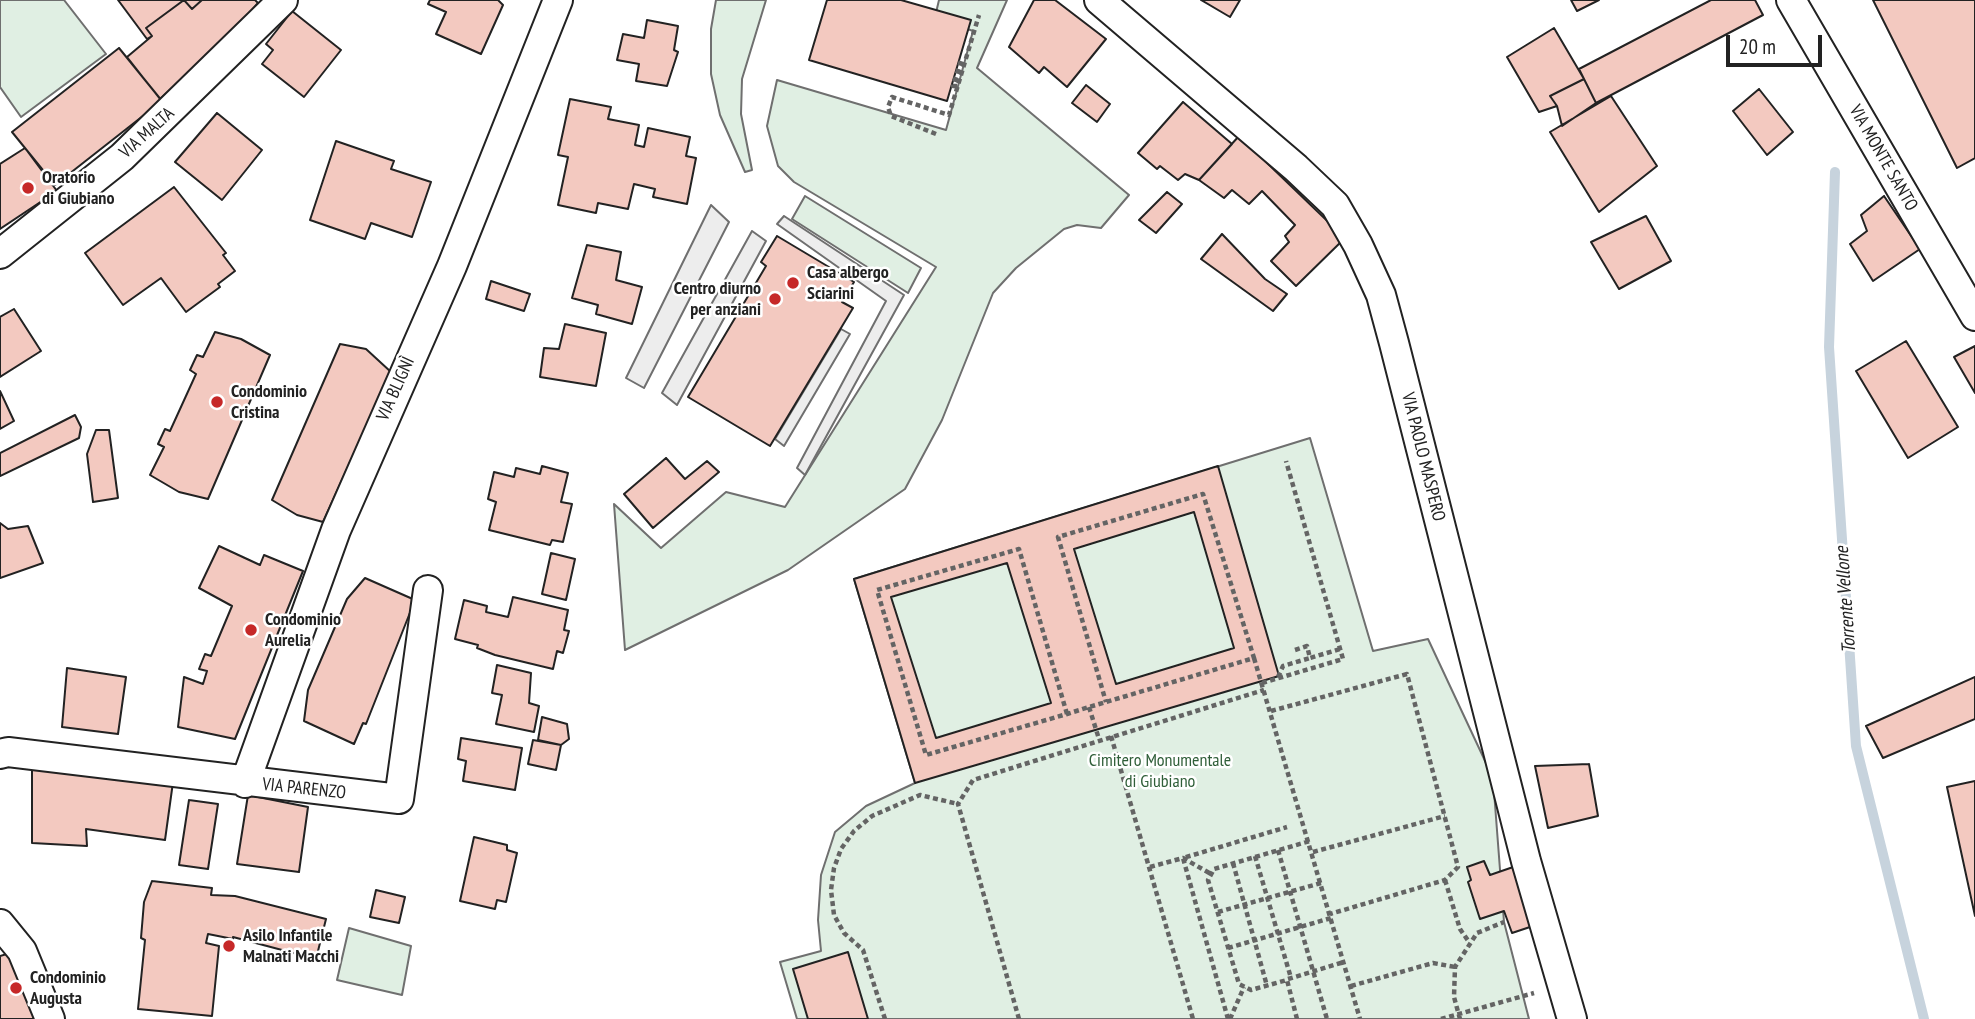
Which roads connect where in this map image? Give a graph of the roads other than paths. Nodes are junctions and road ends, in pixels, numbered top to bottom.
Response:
1 (283, 0) edge
2 (558, 0) edge
3 (1099, 0) edge
4 (1791, 0) edge
5 (0, 254) edge
6 (1975, 316) edge
7 (428, 590) dead end
8 (0, 754) edge
9 (245, 783) junction
10 (0, 924) edge
11 (50, 1019) edge
12 (1572, 1019) edge

1 - 5 street, VIA MALTA
2 - 9 street, VIA BLIGNÌ
3 - 12 street, VIA PAOLO MASPERO
4 - 6 street, VIA MONTE SANTO
7 - 9 street, VIA PARENZO
8 - 9 street, VIA PARENZO
10 - 11 street

